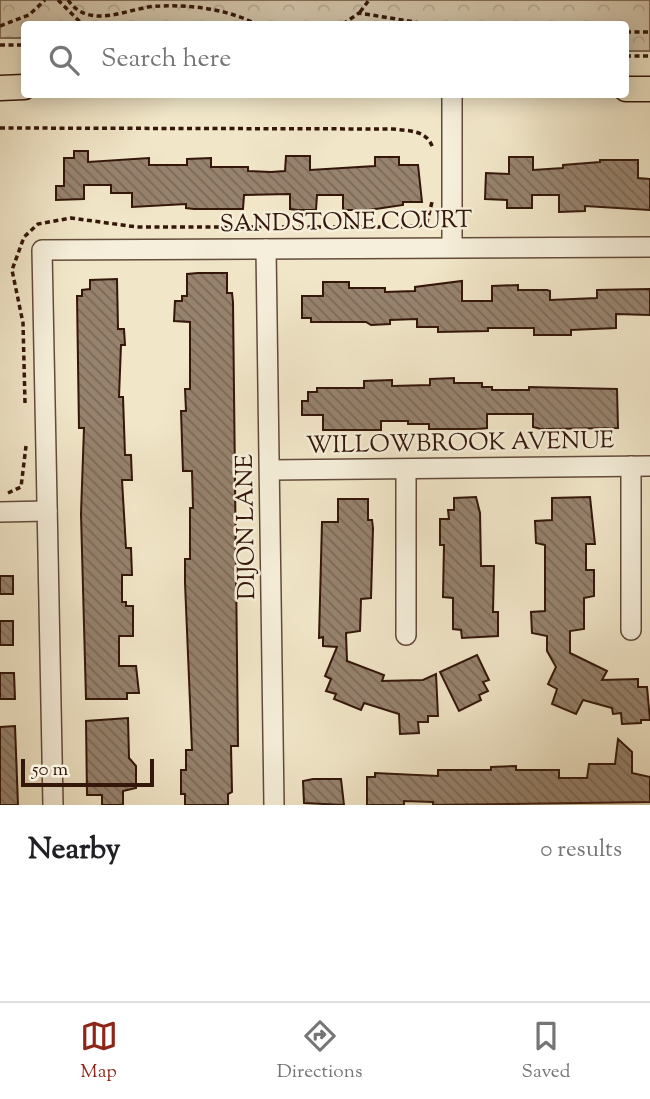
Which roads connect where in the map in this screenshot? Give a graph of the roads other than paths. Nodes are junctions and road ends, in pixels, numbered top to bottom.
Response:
1 (21, 87) edge
2 (0, 88) edge
3 (629, 89) edge
4 (650, 89) edge
5 (452, 98) edge
6 (452, 246) junction
7 (650, 247) edge
8 (266, 249) junction
9 (640, 466) edge
10 (271, 470) junction
11 (406, 470) junction
12 (47, 511) junction
13 (0, 512) edge
14 (631, 631) dead end
15 (406, 635) dead end
16 (52, 805) edge
17 (274, 805) edge

1 - 2 main road
3 - 4 main road
5 - 6 street
6 - 7 street, SANDSTONE COURT
6 - 8 street, SANDSTONE COURT
8 - 10 street, DIJON LANE
8 - 12 street, SANDSTONE COURT
9 - 11 street, WILLOWBROOK AVENUE
9 - 14 street
10 - 11 street, WILLOWBROOK AVENUE
10 - 17 street, DIJON LANE
11 - 15 street
12 - 13 street
12 - 16 street

